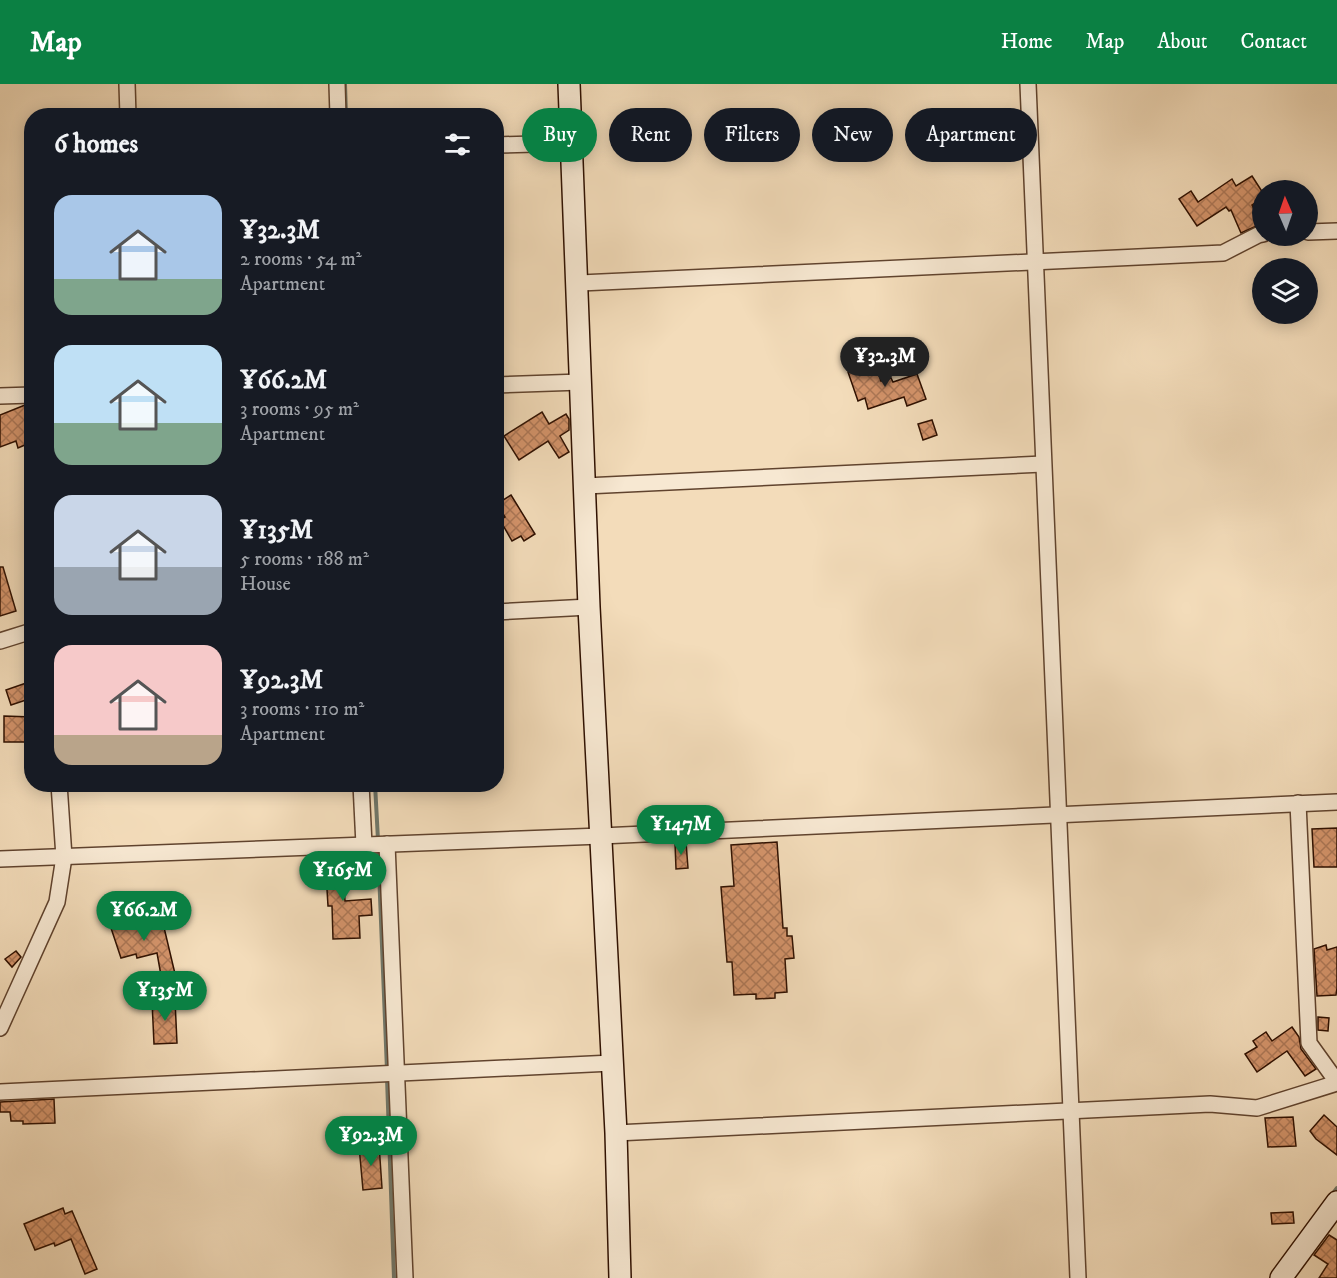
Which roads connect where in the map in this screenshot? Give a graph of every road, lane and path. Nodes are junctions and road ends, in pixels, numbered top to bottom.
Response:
1 (127, 84) edge
2 (337, 84) edge
3 (569, 84) edge
4 (1028, 84) edge
5 (128, 108) edge
6 (338, 108) edge
7 (570, 108) edge
8 (522, 144) edge
9 (504, 145) edge
10 (572, 162) edge
11 (1337, 231) edge
12 (1318, 232) edge
13 (1252, 238) edge
14 (1036, 261) junction
15 (577, 279) junction
16 (581, 382) junction
17 (504, 385) edge
18 (24, 394) edge
19 (0, 396) edge
20 (1043, 464) junction
21 (585, 486) junction
22 (590, 607) junction
23 (504, 612) edge
24 (24, 634) edge
25 (0, 641) edge
26 (60, 792) edge
27 (361, 792) edge
28 (1298, 802) junction
29 (1337, 802) edge
30 (1058, 816) junction
31 (601, 836) junction
32 (387, 844) junction
33 (364, 845) junction
34 (64, 857) junction
35 (0, 859) edge
36 (0, 1028) edge
37 (612, 1063) junction
38 (396, 1074) junction
39 (1337, 1083) edge
40 (0, 1092) edge
41 (1071, 1111) junction
42 (615, 1133) junction
43 (1337, 1202) edge
44 (405, 1278) edge
45 (620, 1278) edge
46 (1078, 1278) edge
47 (1281, 1278) edge

1 - 5 street
2 - 6 street
3 - 7 street
4 - 14 street
8 - 9 street
10 - 15 street
11 - 12 street
13 - 14 street
14 - 15 street
14 - 20 street
15 - 16 street
16 - 17 street
16 - 21 street
18 - 19 street
20 - 21 street
20 - 30 street
21 - 22 street
22 - 23 street
22 - 31 street
24 - 25 street
26 - 34 street
27 - 33 street
28 - 29 street
28 - 30 street
28 - 39 street
30 - 31 street
30 - 41 street
31 - 32 street
31 - 37 street
32 - 33 street
32 - 38 street
33 - 34 street
34 - 35 street
34 - 36 street
37 - 38 street
37 - 42 street
38 - 40 street
38 - 44 street
39 - 41 street
41 - 42 street
41 - 46 street
42 - 45 street
43 - 47 street

